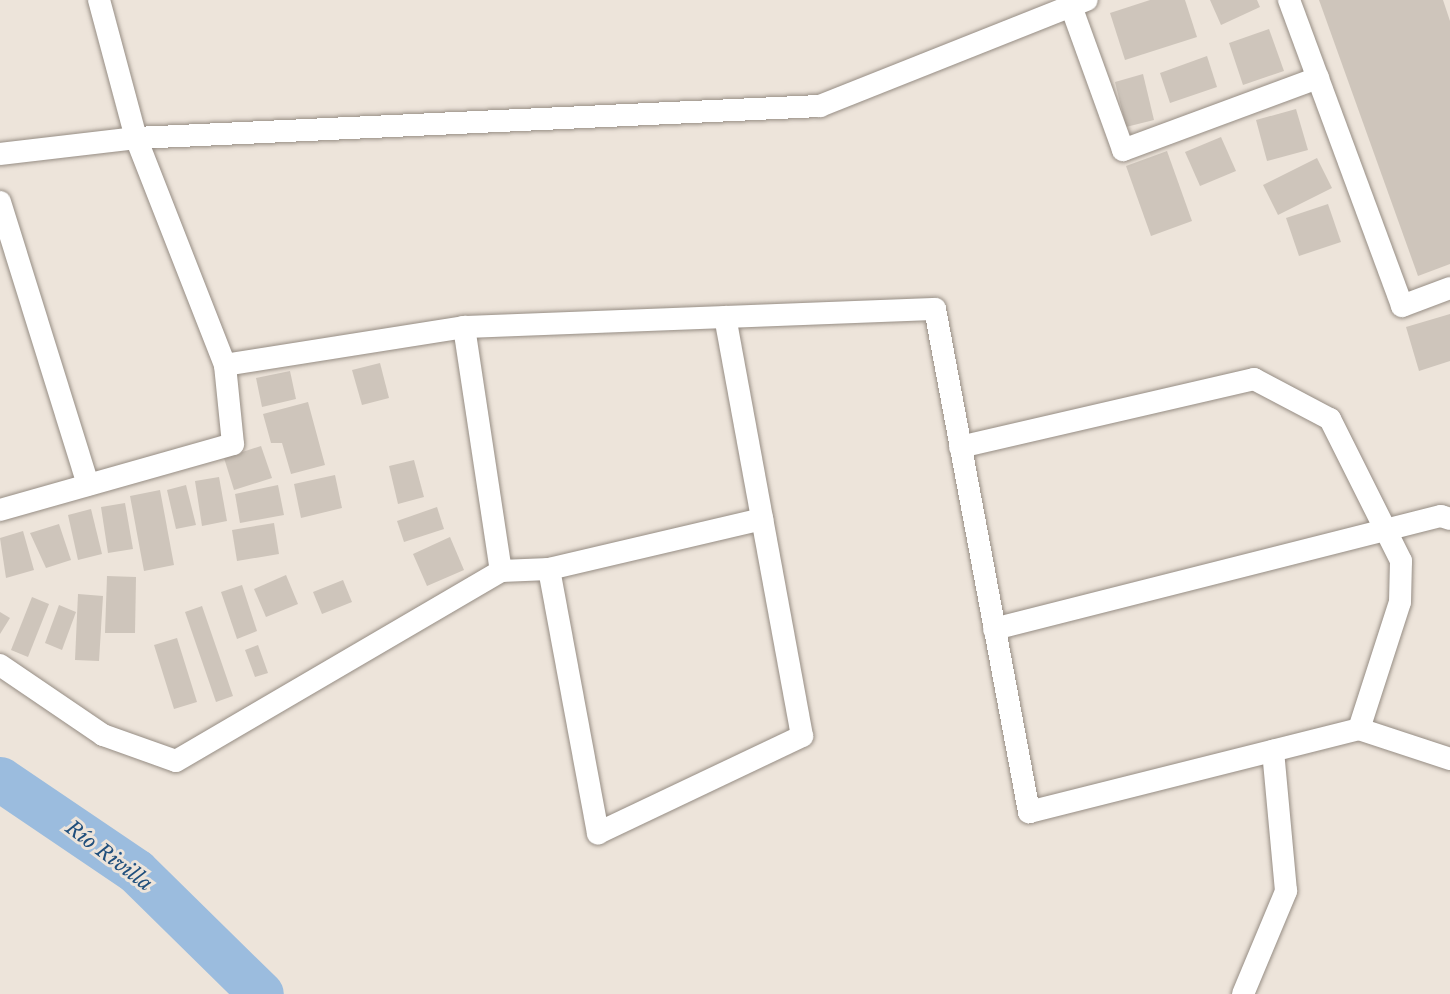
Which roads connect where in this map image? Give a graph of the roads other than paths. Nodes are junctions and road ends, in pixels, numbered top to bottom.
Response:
1 (99, 0) edge
2 (1289, 0) edge
3 (1079, 3) edge
4 (1318, 78) junction
5 (136, 138) junction
6 (0, 154) edge
7 (0, 202) edge
8 (1450, 288) edge
9 (725, 317) junction
10 (464, 327) junction
11 (225, 365) junction
12 (960, 447) junction
13 (88, 485) junction
14 (0, 510) edge
15 (762, 519) junction
16 (1450, 519) edge
17 (1387, 529) junction
18 (549, 568) junction
19 (501, 571) junction
20 (994, 629) junction
21 (0, 665) edge
22 (1359, 729) junction
23 (1274, 751) junction
24 (1450, 759) edge
25 (1243, 994) edge

1 - 5 street
2 - 4 street
3 - 4 street
3 - 5 street
4 - 8 street
5 - 6 street
5 - 11 street
7 - 13 street
9 - 10 street
9 - 12 street
9 - 15 street
10 - 11 street
10 - 19 street
11 - 13 street
12 - 17 street
12 - 20 street
13 - 14 street
15 - 18 street
15 - 18 street
16 - 17 street
17 - 20 street
17 - 22 street
18 - 19 street
19 - 21 street
20 - 23 street
22 - 23 street
22 - 24 street
23 - 25 street

